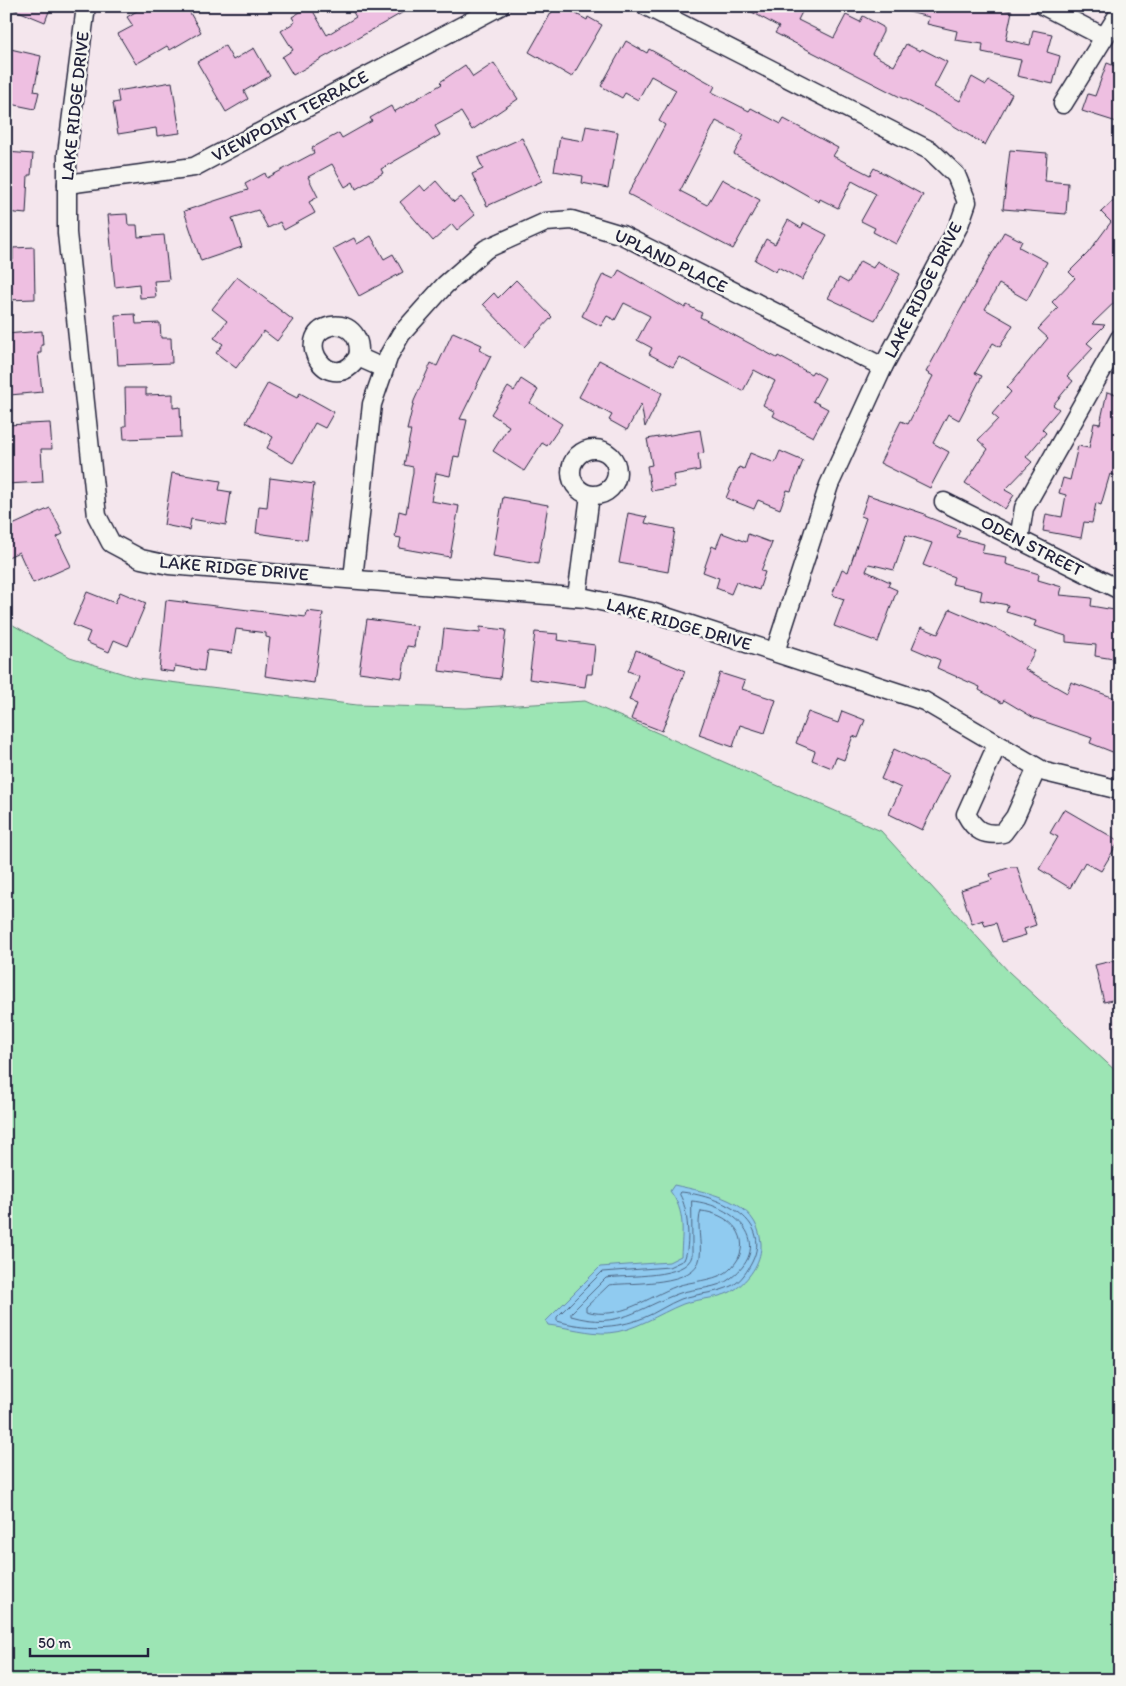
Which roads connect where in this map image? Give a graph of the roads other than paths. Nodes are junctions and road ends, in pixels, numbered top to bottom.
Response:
1 (86, 6) edge
2 (500, 6) edge
3 (646, 6) edge
4 (1044, 6) edge
5 (1120, 12) edge
6 (1104, 37) junction
7 (1063, 104) dead end
8 (67, 184) junction
9 (1120, 338) edge
10 (358, 357) dead end
11 (884, 367) junction
12 (384, 368) junction
13 (590, 495) dead end
14 (944, 502) dead end
15 (1019, 540) junction
16 (353, 579) junction
17 (1120, 590) edge
18 (577, 597) junction
19 (775, 652) junction
20 (997, 745) junction
21 (1038, 768) junction
22 (1120, 790) edge

1 - 8 street, LAKE RIDGE DRIVE
2 - 8 street, VIEWPOINT TERRACE
3 - 11 street, LAKE RIDGE DRIVE
4 - 6 street
5 - 6 street
6 - 7 street
8 - 16 street, LAKE RIDGE DRIVE
9 - 15 street
10 - 12 street
11 - 12 street, UPLAND PLACE
11 - 19 street, LAKE RIDGE DRIVE
12 - 16 street, UPLAND PLACE
13 - 18 street
14 - 15 street, ODEN STREET
15 - 17 street, ODEN STREET
16 - 18 street, LAKE RIDGE DRIVE
18 - 19 street, LAKE RIDGE DRIVE
19 - 20 street, LAKE RIDGE DRIVE
20 - 21 street, LAKE RIDGE DRIVE
20 - 21 street
21 - 22 street, LAKE RIDGE DRIVE

